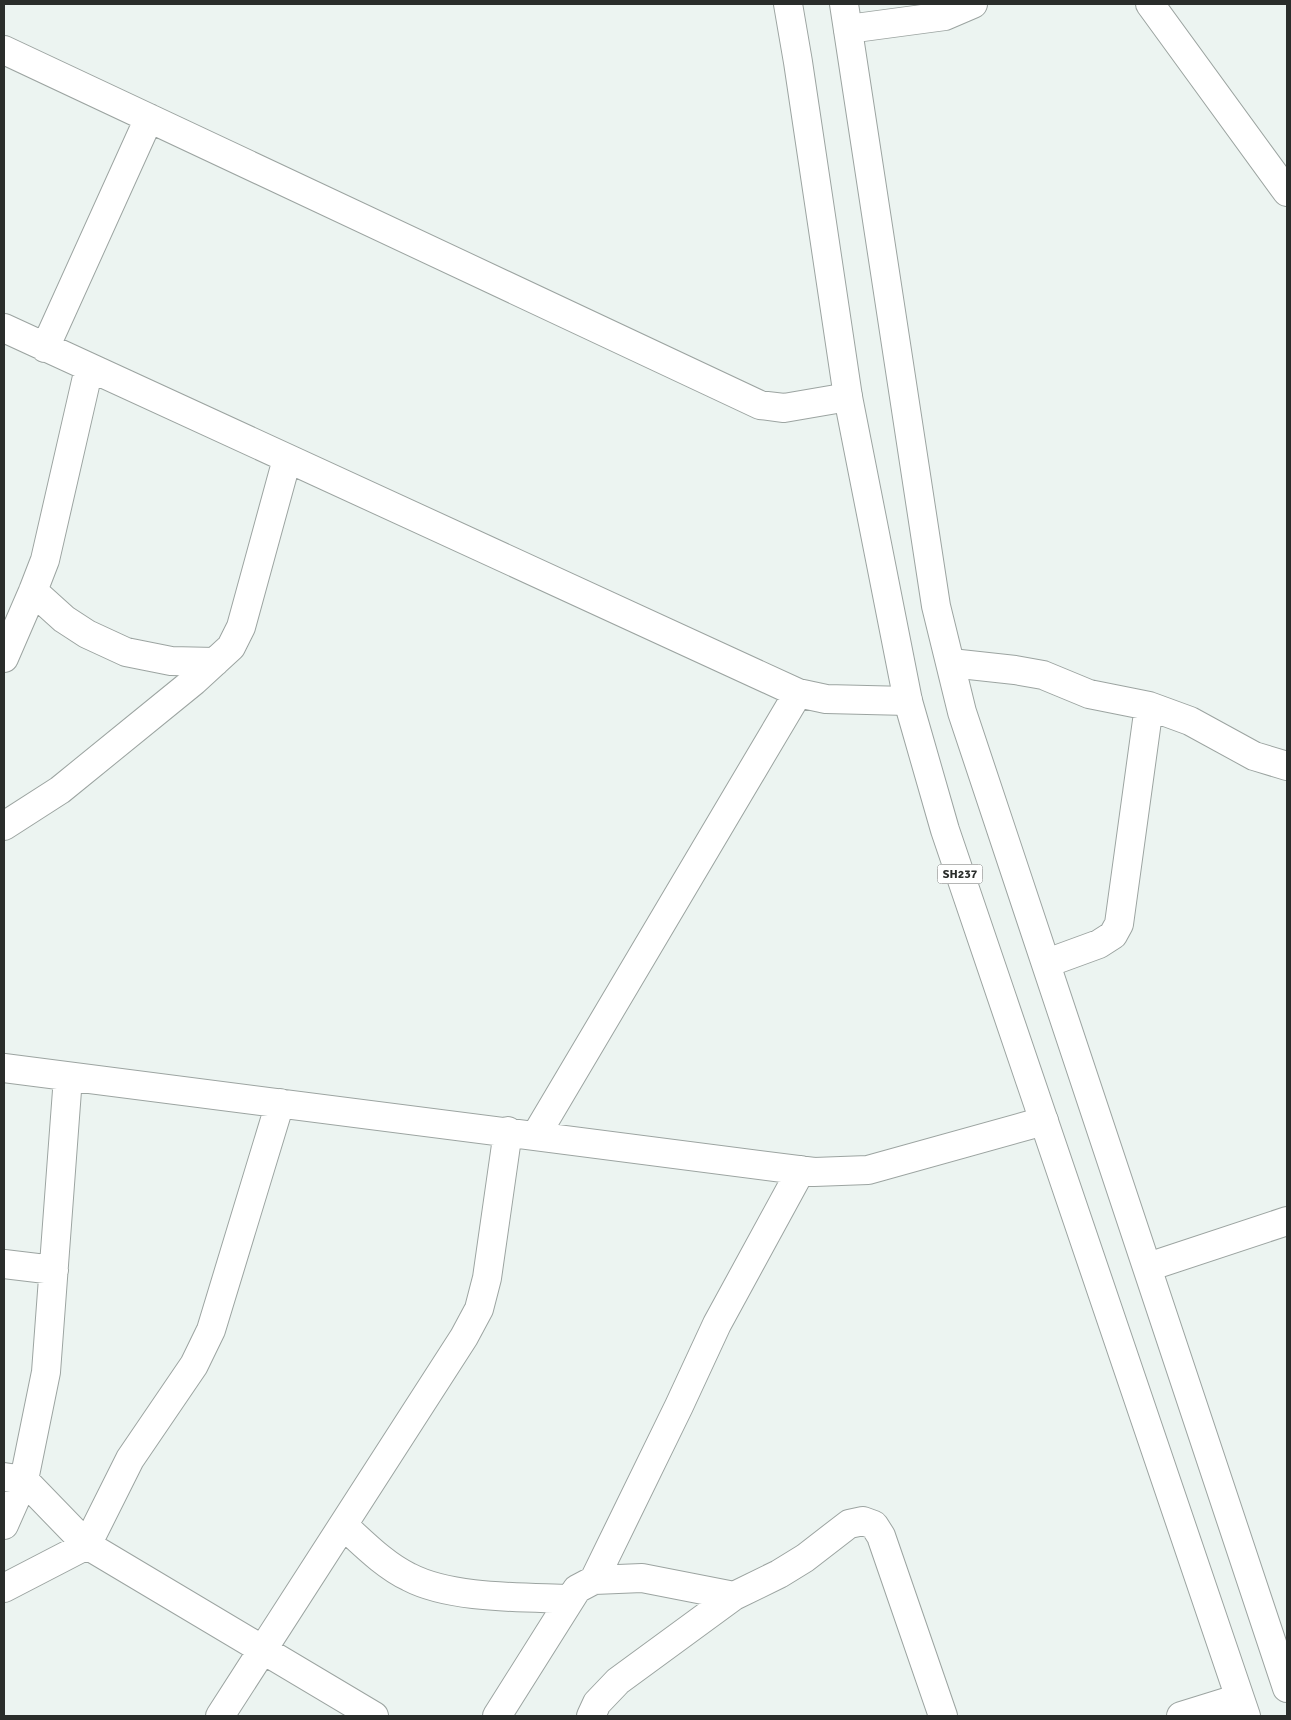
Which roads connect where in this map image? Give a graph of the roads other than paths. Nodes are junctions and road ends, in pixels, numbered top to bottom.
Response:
1 (788, 4) edge
2 (973, 4) edge
3 (1150, 4) edge
4 (846, 16) edge
5 (4, 50) edge
6 (149, 118) junction
7 (1287, 192) edge
8 (4, 328) edge
9 (45, 348) junction
10 (89, 368) junction
11 (848, 397) junction
12 (287, 458) junction
13 (33, 591) junction
14 (4, 658) edge
15 (215, 662) junction
16 (951, 663) junction
17 (798, 693) junction
18 (908, 701) junction
19 (1149, 706) junction
20 (1287, 766) edge
21 (4, 826) edge
22 (1047, 962) junction
23 (4, 1068) edge
24 (68, 1077) junction
25 (280, 1103) junction
26 (1044, 1121) junction
27 (508, 1132) junction
28 (536, 1135) junction
29 (801, 1170) junction
30 (1287, 1221) edge
31 (4, 1264) edge
32 (1148, 1267) junction
33 (54, 1270) junction
34 (14, 1479) edge
35 (4, 1525) edge
36 (343, 1525) junction
37 (87, 1544) junction
38 (594, 1580) junction
39 (4, 1588) edge
40 (734, 1596) junction
41 (570, 1599) junction
42 (262, 1650) junction
43 (1287, 1688) edge
44 (1243, 1707) edge
45 (220, 1716) edge
46 (374, 1716) edge
47 (497, 1716) edge
48 (591, 1716) edge
49 (943, 1716) edge
50 (1181, 1716) edge

1 - 11 street, SH237
2 - 4 street
3 - 7 street
4 - 16 street
5 - 6 street
6 - 9 street
6 - 11 street
8 - 9 street
9 - 10 street
10 - 12 street
10 - 13 street
11 - 18 street, SH237
12 - 15 street
12 - 17 street
13 - 14 street
13 - 15 street
15 - 21 street
16 - 19 street
16 - 22 street
17 - 18 street
17 - 28 street
18 - 26 street, SH237
19 - 20 street
19 - 22 street
22 - 32 street
23 - 24 street
24 - 25 street
24 - 33 street
25 - 27 street
25 - 37 street
26 - 29 street
26 - 44 street, SH237
27 - 28 street
27 - 36 street
28 - 29 street
29 - 38 street
30 - 32 street
31 - 33 street
32 - 43 street
33 - 34 street
34 - 35 street
34 - 37 street
36 - 41 street
36 - 42 street
37 - 39 street
37 - 42 street
38 - 40 street
38 - 41 street
40 - 48 street
40 - 49 street
41 - 47 street
42 - 45 street
42 - 46 street
44 - 50 street

